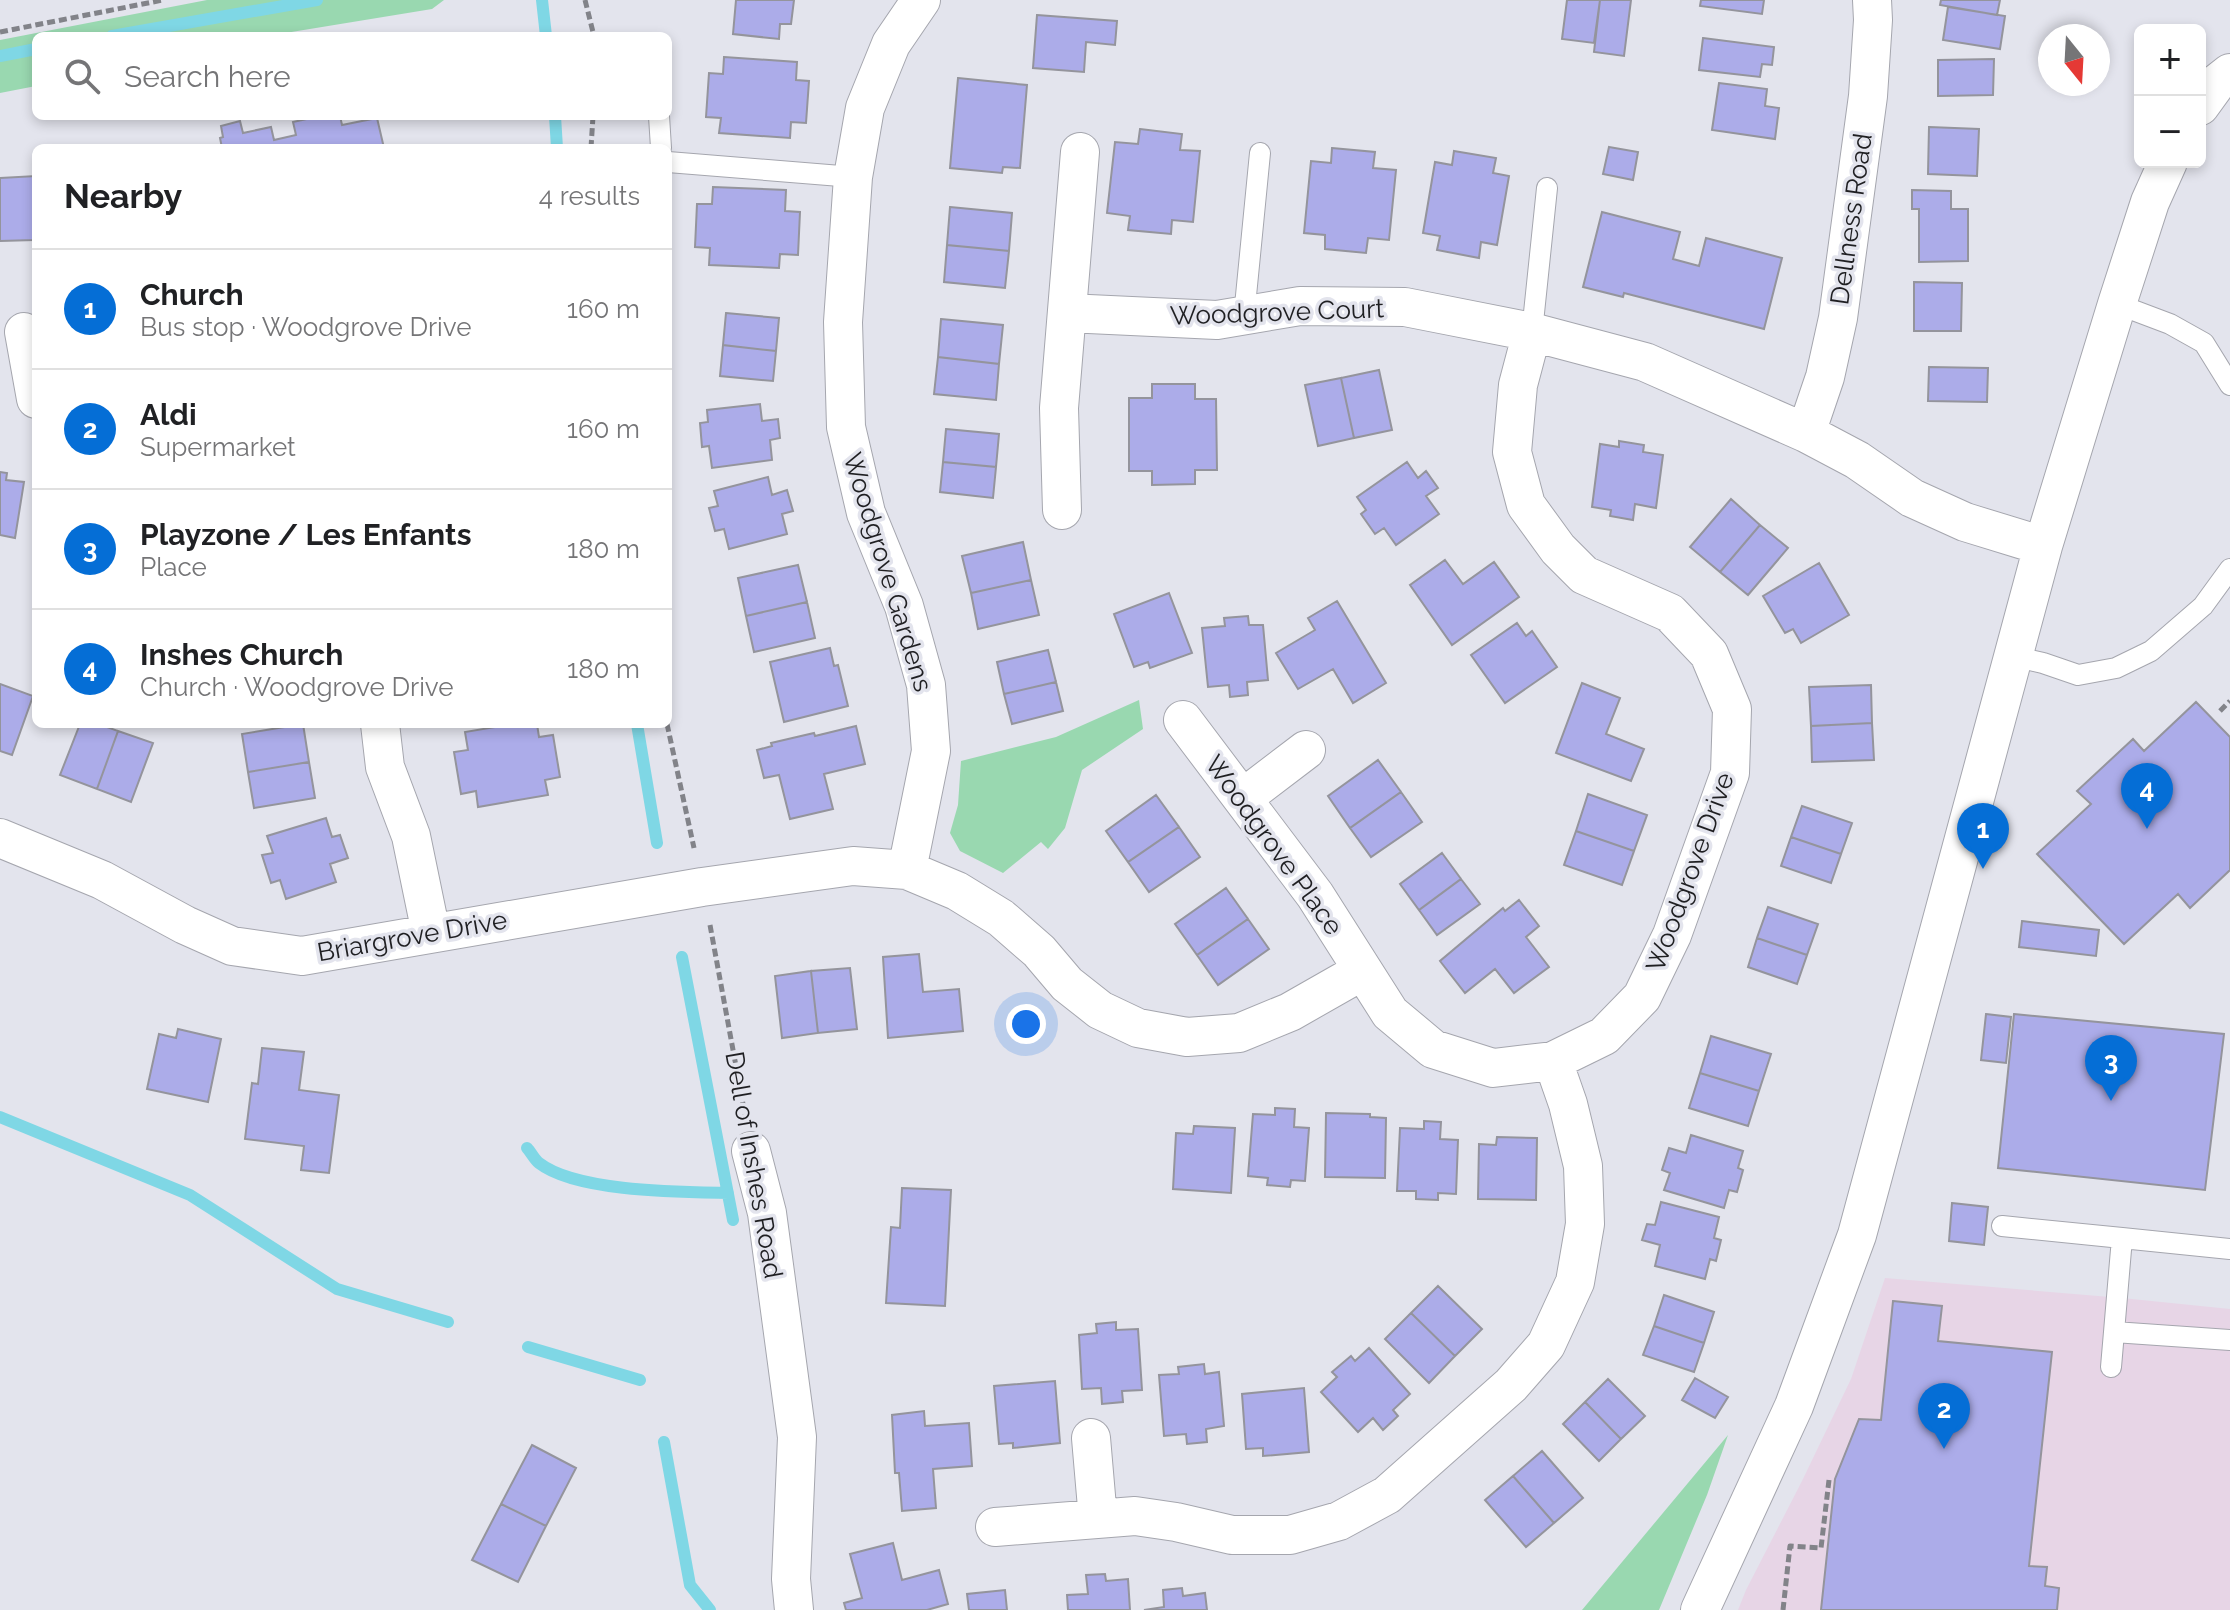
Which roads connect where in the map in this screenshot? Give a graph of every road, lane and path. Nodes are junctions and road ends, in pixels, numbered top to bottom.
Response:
1 (163, 0) edge
2 (585, 0) edge
3 (921, 0) edge
4 (1872, 0) edge
5 (0, 32) edge
6 (593, 32) edge
7 (2230, 73) edge
8 (2206, 98) edge
9 (593, 120) edge
10 (659, 120) edge
11 (591, 144) edge
12 (661, 144) edge
13 (1080, 152) dead end
14 (1260, 153) dead end
15 (672, 162) edge
16 (2165, 168) edge
17 (853, 177) junction
18 (1547, 188) dead end
19 (2117, 304) junction
20 (1067, 313) junction
21 (1244, 316) junction
22 (20, 332) edge
23 (1532, 332) junction
24 (32, 382) edge
25 (2230, 385) edge
26 (1806, 433) junction
27 (1062, 510) dead end
28 (2043, 546) junction
29 (2230, 569) edge
30 (2013, 656) junction
31 (2230, 701) edge
32 (2220, 711) dead end
33 (1183, 720) dead end
34 (380, 728) edge
35 (668, 728) edge
36 (1306, 750) dead end
37 (1243, 798) junction
38 (0, 838) edge
39 (907, 870) junction
40 (702, 887) junction
41 (431, 933) junction
42 (1362, 971) junction
43 (1553, 1061) junction
44 (751, 1151) joint
45 (2002, 1226) dead end
46 (2122, 1238) junction
47 (2230, 1249) edge
48 (2114, 1332) junction
49 (2230, 1340) edge
50 (2111, 1367) dead end
51 (1091, 1438) dead end
52 (1829, 1480) dead end
53 (1098, 1519) junction
54 (995, 1527) dead end
55 (794, 1610) edge
56 (1700, 1610) edge
57 (1783, 1610) edge

1 - 5 path
2 - 6 path
3 - 17 street, Woodgrove Gardens
4 - 26 street, Dellness Road
7 - 8 street
9 - 11 path
10 - 12 lane
13 - 20 street
14 - 21 lane
15 - 17 lane
16 - 19 street
17 - 39 street, Woodgrove Gardens
18 - 23 lane
19 - 25 lane
19 - 28 street
20 - 21 street, Woodgrove Court
20 - 27 street
21 - 23 street, Woodgrove Court
22 - 24 street
23 - 26 street
23 - 43 street, Woodgrove Drive
26 - 28 street
28 - 30 street
29 - 30 lane
30 - 56 street
31 - 32 path
33 - 37 street, Woodgrove Place
34 - 41 street
35 - 40 path, Dell of Inshes Road
36 - 37 street
37 - 42 street, Woodgrove Place
38 - 41 street, Briargrove Drive
39 - 40 street
39 - 42 street
40 - 41 street, Briargrove Drive
40 - 44 path, Dell of Inshes Road
42 - 43 street, Woodgrove Drive
43 - 53 street
44 - 55 street, Dell of Inshes Road
45 - 46 lane
46 - 47 lane
46 - 48 lane
48 - 49 lane
48 - 50 lane
51 - 53 street
52 - 57 path
53 - 54 street

